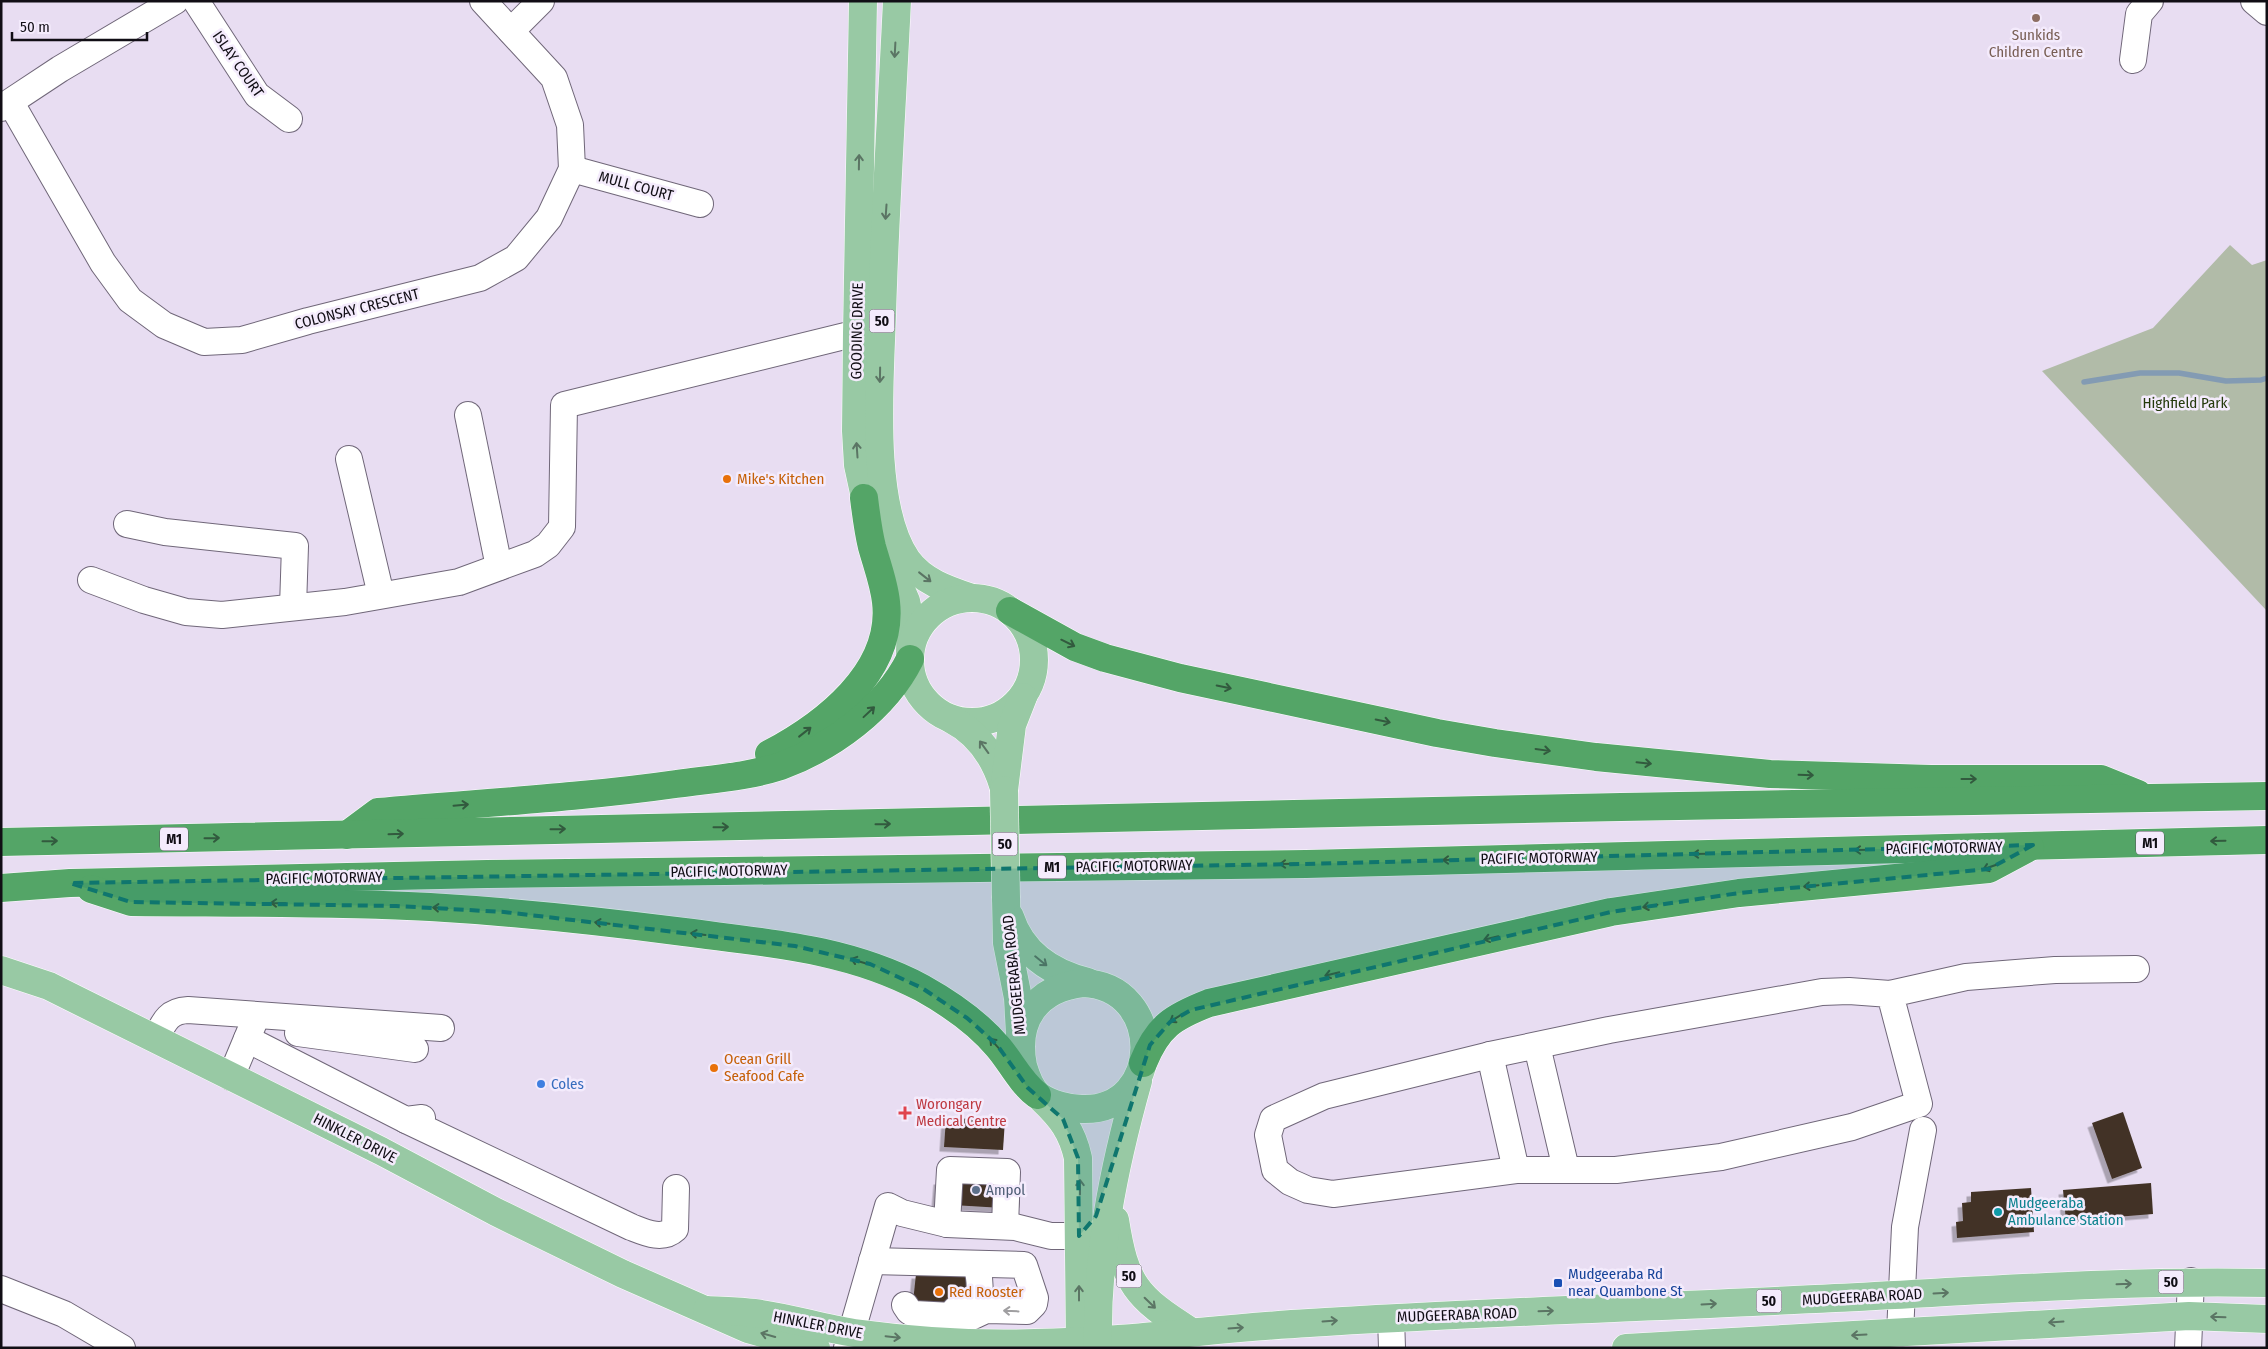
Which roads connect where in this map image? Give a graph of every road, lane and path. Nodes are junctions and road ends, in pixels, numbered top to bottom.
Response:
1 (175, 1) edge
2 (196, 1) edge
3 (483, 1) edge
4 (541, 1) edge
5 (863, 1) edge
6 (897, 1) edge
7 (2150, 1) edge
8 (2254, 1) edge
9 (2267, 12) edge
10 (511, 31) junction
11 (2133, 60) dead end
12 (6, 106) edge
13 (289, 119) dead end
14 (572, 169) junction
15 (700, 204) dead end
16 (857, 333) junction
17 (468, 415) dead end
18 (349, 459) dead end
19 (864, 498) junction
20 (127, 524) dead end
21 (499, 567) junction
22 (91, 580) dead end
23 (381, 595) junction
24 (972, 598) junction
25 (293, 607) junction
26 (1010, 611) junction
27 (910, 655) junction
28 (1026, 692) junction
29 (950, 718) junction
30 (680, 784) junction
31 (1004, 789) junction
32 (2267, 796) edge
33 (2150, 798) junction
34 (347, 835) junction
35 (2267, 840) edge
36 (1, 842) edge
37 (2033, 845) junction
38 (70, 883) junction
39 (1, 888) edge
40 (1006, 902) junction
41 (2136, 969) dead end
42 (1, 970) edge
43 (1096, 984) junction
44 (1890, 994) junction
45 (252, 1027) junction
46 (441, 1028) dead end
47 (156, 1038) junction
48 (1021, 1044) junction
49 (1537, 1046) junction
50 (415, 1049) dead end
51 (1490, 1055) junction
52 (1142, 1066) junction
53 (231, 1077) junction
54 (1038, 1096) junction
55 (406, 1120) junction
56 (438, 1123) dead end
57 (1923, 1130) dead end
58 (1119, 1151) junction
59 (1566, 1169) junction
60 (1516, 1170) junction
61 (676, 1188) dead end
62 (1111, 1194) junction
63 (947, 1224) junction
64 (1005, 1226) junction
65 (1079, 1236) junction
66 (872, 1261) junction
67 (976, 1264) junction
68 (2191, 1282) junction
69 (2267, 1282) edge
70 (1, 1289) edge
71 (1901, 1295) junction
72 (707, 1310) junction
73 (2190, 1316) junction
74 (1391, 1318) junction
75 (2267, 1319) edge
76 (1190, 1331) junction
77 (1900, 1333) junction
78 (849, 1340) edge
79 (1089, 1345) edge
80 (122, 1348) edge
81 (816, 1348) edge
82 (1392, 1348) edge
83 (1626, 1348) edge
84 (2188, 1348) edge

1 - 12 street
2 - 13 street, ISLAY COURT
3 - 10 street, COLONSAY CRESCENT
4 - 10 street
16 -> 5 main road, GOODING DRIVE / 50
6 -> 24 main road, GOODING DRIVE / 50
7 - 11 street
8 - 9 street
10 - 14 street, COLONSAY CRESCENT
12 - 14 street, COLONSAY CRESCENT
14 - 15 street, MULL COURT
19 -> 16 main road, GOODING DRIVE / 50
16 - 21 street
17 - 21 street
18 - 23 street
19 - 27 main road, GOODING DRIVE / 50
30 -> 19 highway
20 - 25 street
21 - 23 street
22 - 25 street
23 - 25 street
24 - 26 main road, 50
24 - 27 main road
26 - 28 main road, 50
26 -> 33 highway
27 - 29 main road, 50
30 -> 27 highway
28 - 29 main road
28 - 31 main road, MUDGEERABA ROAD / 50
31 -> 29 main road, MUDGEERABA ROAD / 50
34 -> 30 highway
31 - 40 main road, MUDGEERABA ROAD / 50, bridge
32 - 33 highway, M1
34 -> 33 highway, M1
36 -> 34 highway, M1
35 -> 37 highway, PACIFIC MOTORWAY / M1
37 -> 38 highway, PACIFIC MOTORWAY / M1
37 -> 52 highway
38 - 39 highway, PACIFIC MOTORWAY / M1
54 -> 38 highway
40 -> 43 main road, MUDGEERABA ROAD / 50
40 - 48 main road, MUDGEERABA ROAD / 50
41 - 44 street
42 - 47 main road, HINKLER DRIVE
43 - 48 main road
43 - 52 main road, 50
44 - 49 street
44 - 59 street
45 - 46 street
45 - 47 street
45 - 50 street
45 - 53 street
45 - 55 street
47 - 53 main road, HINKLER DRIVE
48 - 54 main road, 50
49 - 51 street
49 - 59 street
51 - 60 street
51 - 60 street
52 - 54 main road
52 - 58 main road, 50
53 - 72 main road, HINKLER DRIVE
65 -> 54 main road, 50
55 - 56 street
55 - 61 street
57 - 71 street
58 - 62 main road, 50
58 - 65 main road
59 - 60 street
62 -> 76 main road, 50
62 - 79 main road, 50
63 - 64 street
63 - 64 street
63 - 66 street
64 - 65 street
79 -> 65 main road, 50
66 - 67 street
66 - 78 street
67 -> 67 street
68 - 69 main road, MUDGEERABA ROAD / 50
71 -> 68 main road, MUDGEERABA ROAD / 50
68 - 73 street
70 - 80 street
74 -> 71 main road, MUDGEERABA ROAD / 50
71 - 77 street
72 - 78 main road, HINKLER DRIVE
81 -> 72 main road, HINKLER DRIVE
75 -> 73 main road
73 -> 77 main road
73 - 84 street
76 -> 74 main road, MUDGEERABA ROAD / 50
74 - 82 street
76 - 79 main road, MUDGEERABA ROAD / 50
77 -> 83 main road
78 -> 79 main road, HINKLER DRIVE

